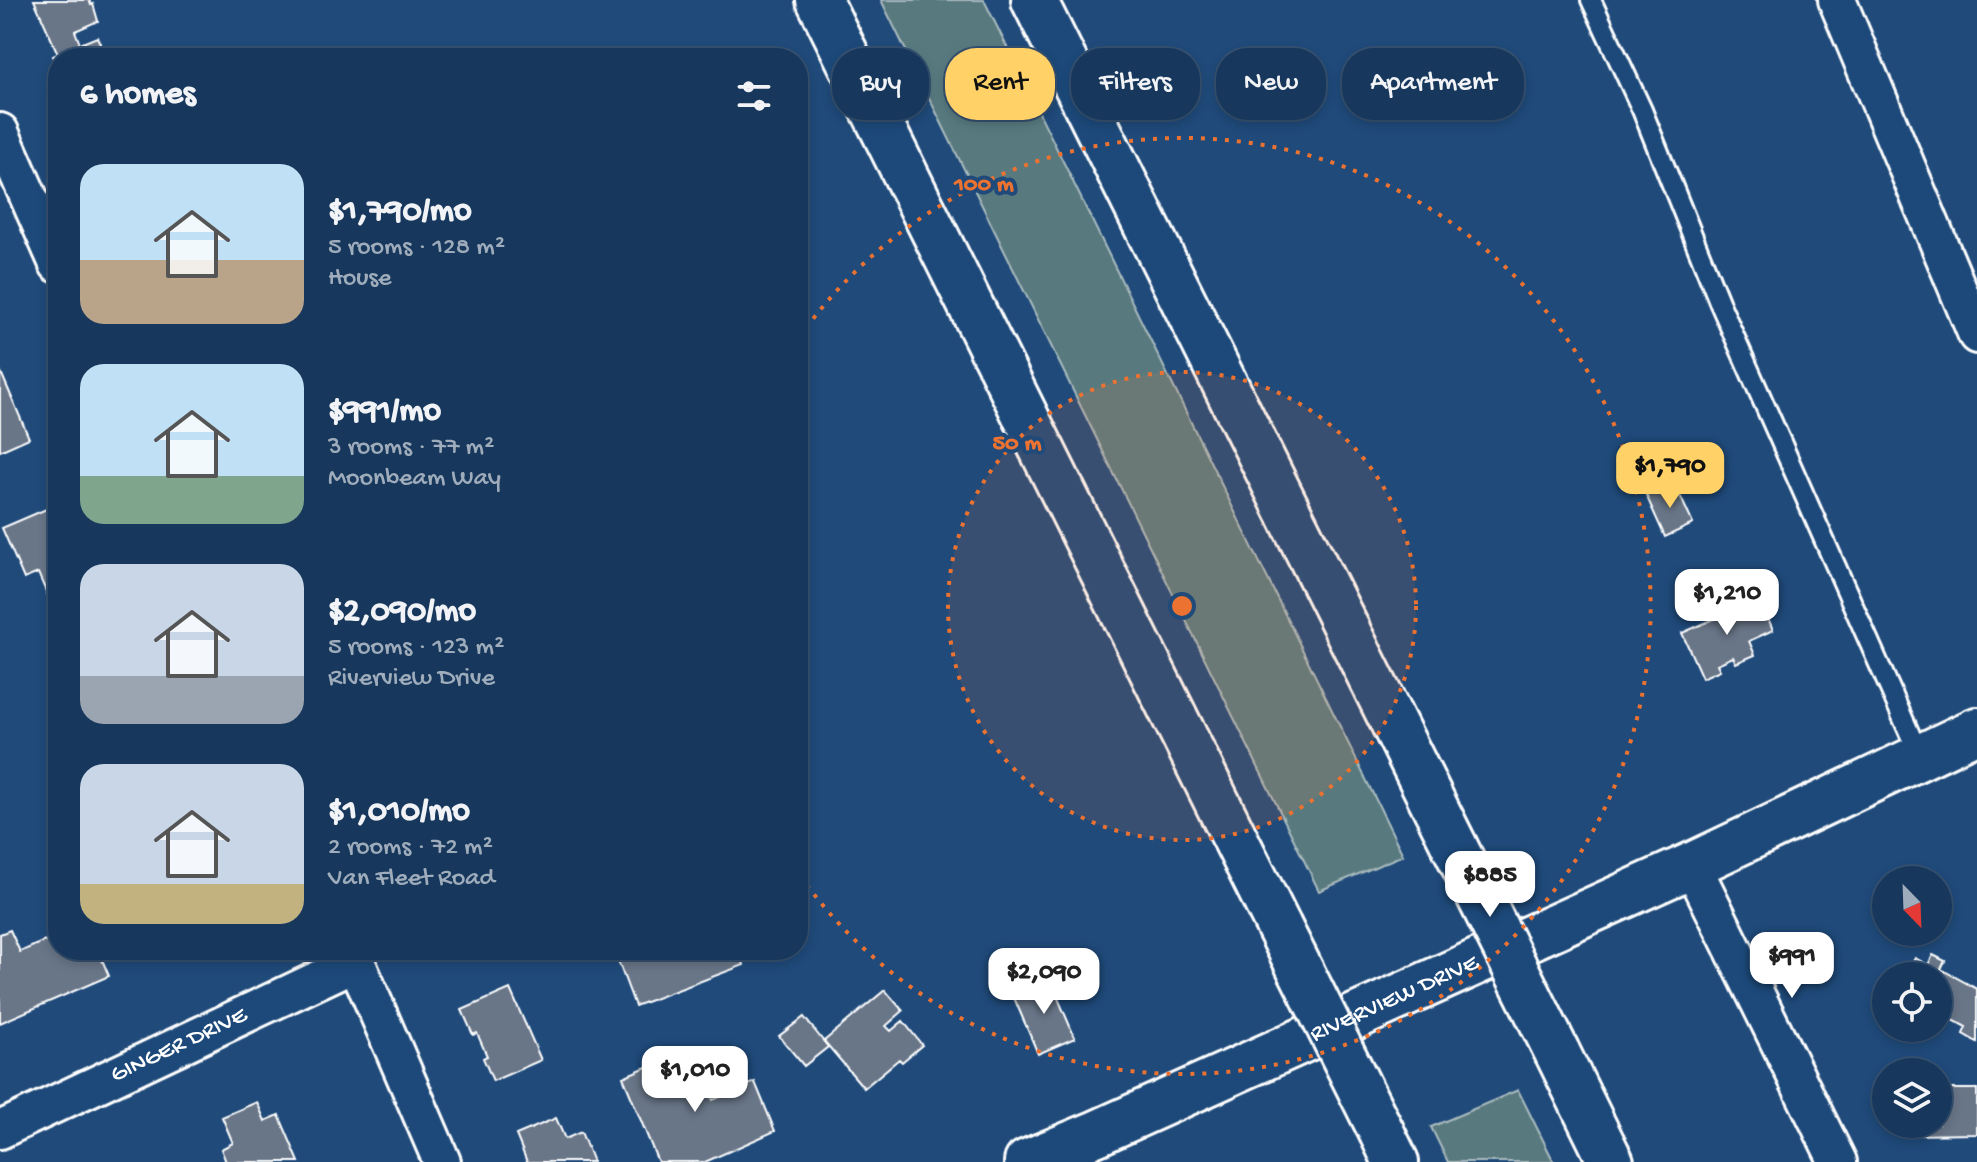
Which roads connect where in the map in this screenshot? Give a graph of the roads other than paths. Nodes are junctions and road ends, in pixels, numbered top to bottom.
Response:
1 (819, 0) edge
2 (1034, 0) edge
3 (1591, 0) edge
4 (1837, 0) edge
5 (0, 132) edge
6 (12, 191) edge
7 (48, 248) edge
8 (1977, 335) edge
9 (1977, 730) edge
10 (1921, 757) junction
11 (1692, 865) junction
12 (346, 960) edge
13 (356, 960) edge
14 (0, 1130) edge
15 (1389, 1147) edge
16 (442, 1162) edge
17 (1027, 1162) edge
18 (1611, 1162) edge
19 (1838, 1162) edge

1 - 15 main road, bridge
2 - 18 main road, bridge
3 - 10 lane
4 - 8 street
5 - 6 street
6 - 7 street
9 - 10 main road, RIVERVIEW DRIVE
10 - 11 main road, RIVERVIEW DRIVE
11 - 17 main road, RIVERVIEW DRIVE
11 - 19 street
12 - 14 street, GINGER DRIVE
13 - 16 street

